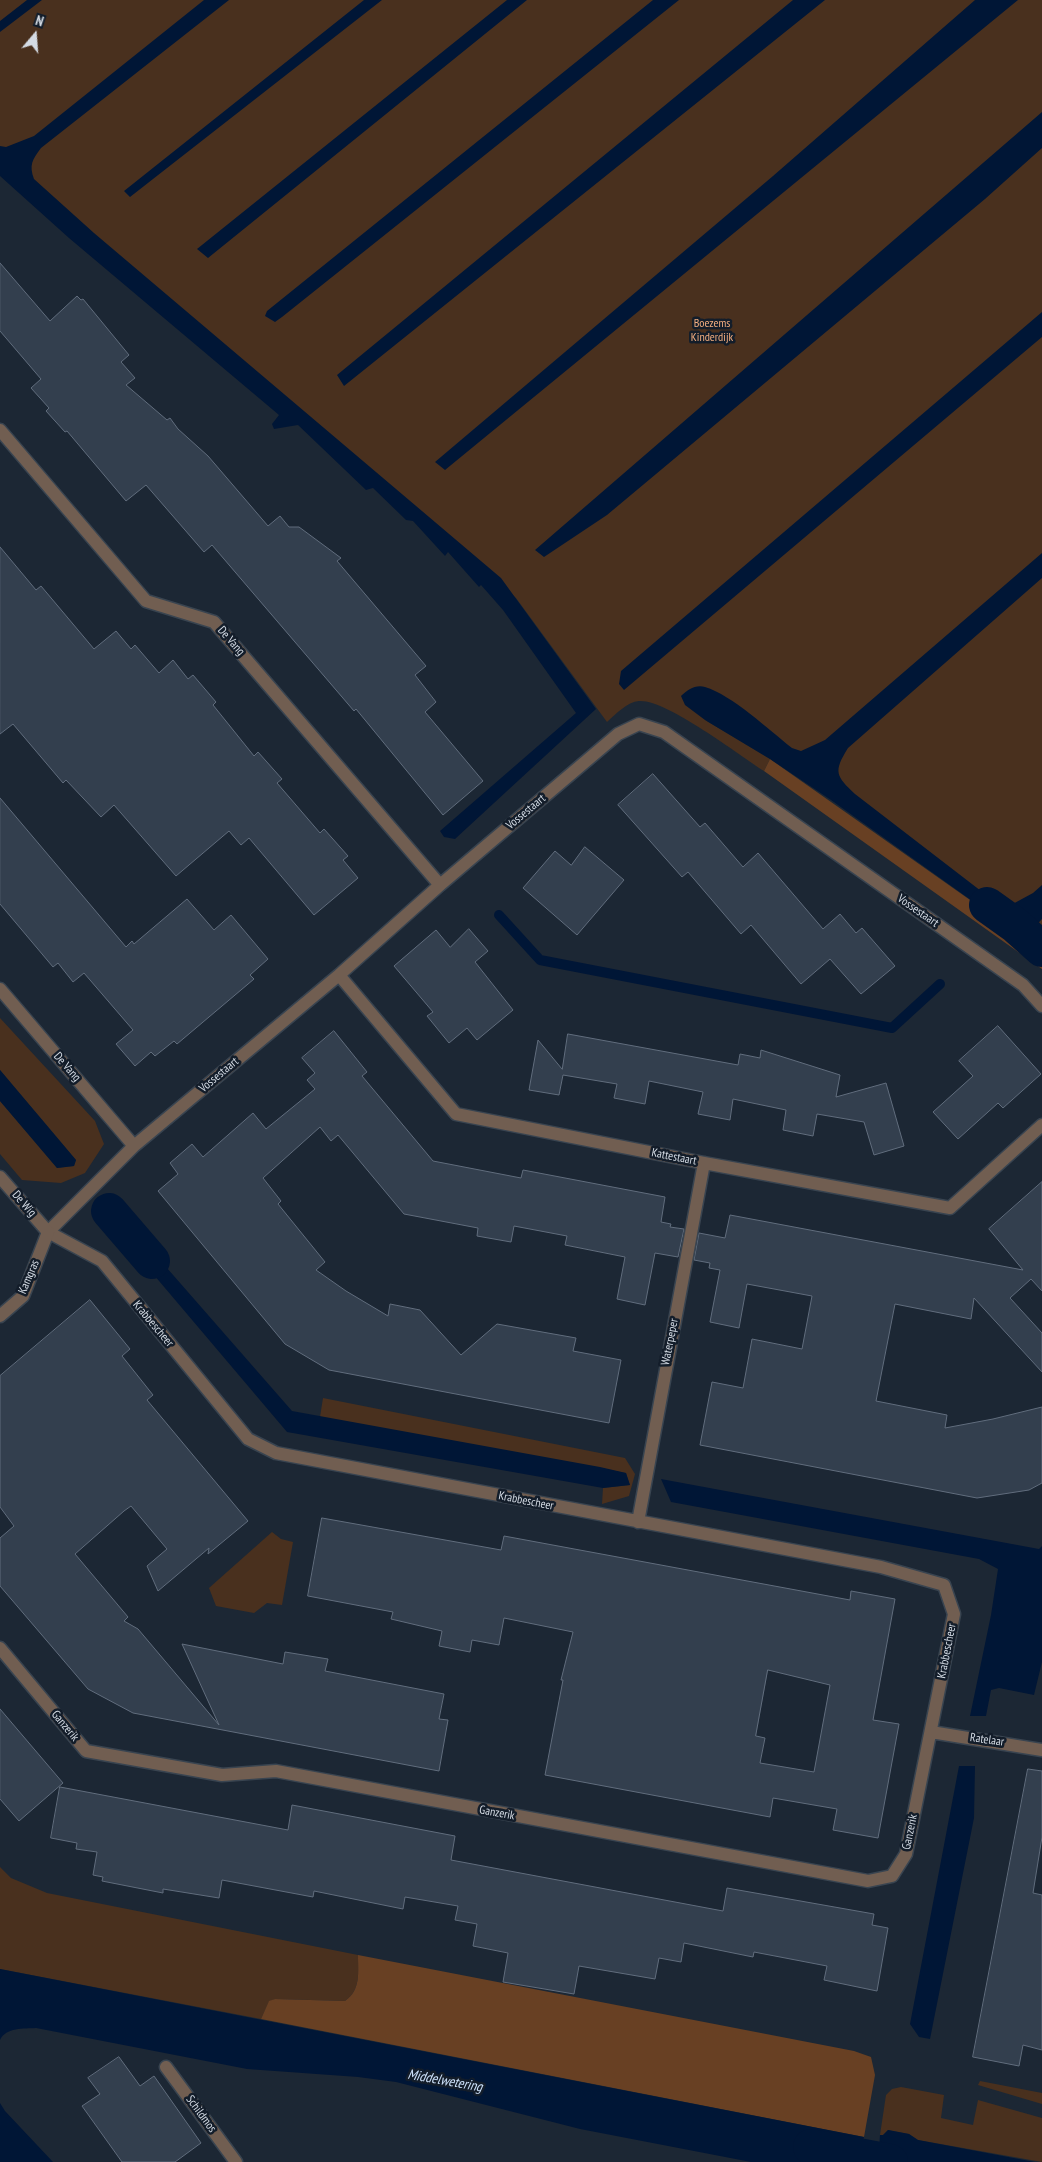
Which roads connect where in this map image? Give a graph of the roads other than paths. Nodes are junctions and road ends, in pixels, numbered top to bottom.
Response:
1 (0, 430) edge
2 (440, 885) junction
3 (339, 975) junction
4 (0, 989) edge
5 (1042, 1006) edge
6 (1042, 1126) edge
7 (134, 1146) junction
8 (704, 1163) junction
9 (0, 1177) edge
10 (48, 1232) junction
11 (0, 1316) edge
12 (638, 1522) junction
13 (0, 1648) edge
14 (931, 1732) junction
15 (1042, 1750) edge
16 (166, 2067) dead end
17 (236, 2162) edge

1 - 2 street, De Vang
2 - 3 street, Vossestaart
2 - 5 street, Vossestaart
3 - 7 street, Vossestaart
3 - 8 street, Kattestaart
4 - 7 street, De Vang
6 - 8 street, Kattestaart
7 - 10 street, Vossestaart
8 - 12 street, Waterpeper
9 - 10 street, De Wig
10 - 11 street, Kamgras
10 - 12 street, Krabbescheer
12 - 14 street, Krabbescheer
13 - 14 street, Ganzerik
14 - 15 street, Ratelaar
16 - 17 street, Schildmos

